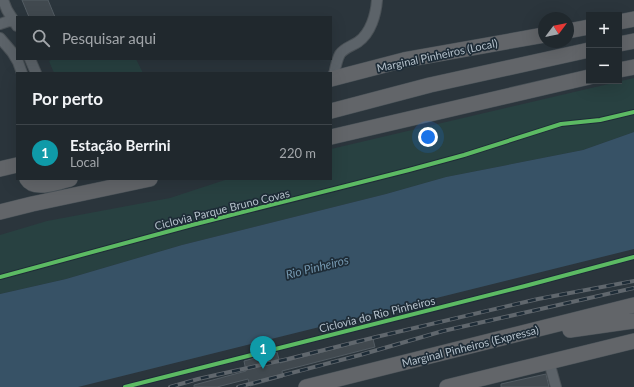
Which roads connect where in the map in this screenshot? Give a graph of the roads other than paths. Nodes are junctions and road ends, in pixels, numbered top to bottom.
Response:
1 (3, 0) edge
2 (377, 0) edge
3 (634, 19) edge
4 (622, 21) edge
5 (0, 24) edge
6 (16, 24) edge
7 (586, 28) edge
8 (574, 30) edge
9 (538, 36) edge
10 (0, 38) edge
11 (634, 41) edge
12 (622, 43) edge
13 (13, 46) edge
14 (586, 51) edge
15 (16, 56) edge
16 (17, 60) edge
17 (30, 60) edge
18 (634, 67) edge
19 (622, 69) edge
20 (22, 72) edge
21 (36, 72) edge
22 (586, 78) edge
23 (332, 79) edge
24 (332, 111) edge
25 (332, 137) edge
26 (16, 165) edge
27 (0, 169) edge
28 (28, 180) edge
29 (66, 180) edge
30 (145, 180) edge
31 (0, 212) edge
32 (634, 305) edge
33 (634, 321) edge
34 (509, 336) junction
35 (634, 341) edge
36 (550, 362) junction
37 (367, 372) junction
38 (472, 384) edge
39 (306, 387) edge
40 (331, 387) edge
41 (447, 387) edge
42 (556, 387) edge

1 - 6 street
2 - 23 street
3 - 4 highway
5 - 6 street
7 - 8 highway
9 - 23 highway, Marginal Pinheiros (Local)
10 - 13 street
11 - 12 highway
13 - 15 street
14 - 24 highway
16 - 20 street
17 - 21 street
18 - 19 highway
22 - 25 highway
26 - 27 highway
28 - 29 highway
30 - 31 highway
32 - 34 highway, Marginal Pinheiros (Expressa)
33 - 34 highway
34 - 37 highway, Marginal Pinheiros (Expressa)
35 - 36 highway
36 - 38 highway
36 - 42 street
37 - 39 highway, Marginal Pinheiros (Expressa)
37 - 40 highway
38 - 41 highway

